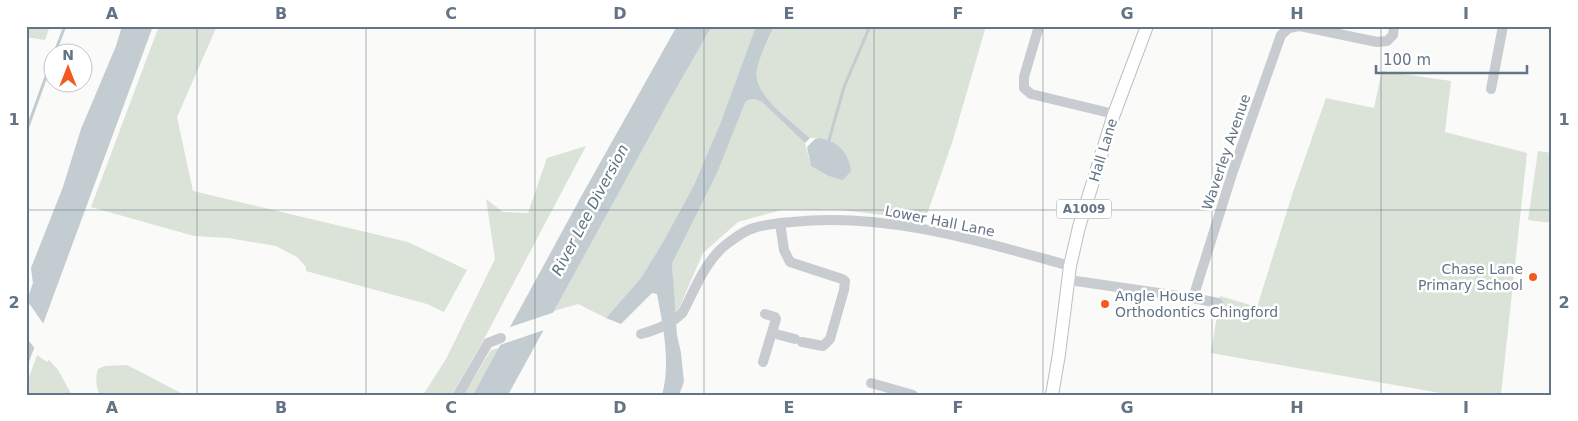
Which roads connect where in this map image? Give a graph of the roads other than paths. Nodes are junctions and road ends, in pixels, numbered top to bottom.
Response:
1 (1039, 26) edge
2 (1147, 26) edge
3 (1299, 26) edge
4 (1394, 26) edge
5 (1503, 26) edge
6 (1491, 89) dead end
7 (1114, 114) junction
8 (780, 223) junction
9 (1070, 266) junction
10 (1069, 280) junction
11 (1193, 298) junction
12 (1218, 303) dead end
13 (764, 314) dead end
14 (772, 333) junction
15 (641, 334) dead end
16 (502, 338) dead end
17 (763, 362) dead end
18 (871, 383) dead end
19 (458, 395) edge
20 (913, 395) edge
21 (1052, 395) edge

1 - 7 street
2 - 7 main road, Hall Lane / A1009
3 - 4 street, Waverley Avenue
3 - 11 street, Waverley Avenue
5 - 6 street
7 - 9 main road, Hall Lane / A1009
8 - 9 street, Lower Hall Lane
8 - 14 street
8 - 15 street, Lower Hall Lane
9 - 10 main road, Hall Lane / A1009
10 - 11 street
10 - 21 main road, Hall Lane / A1009
11 - 12 street
13 - 14 street
14 - 17 street
16 - 19 street
18 - 20 street

